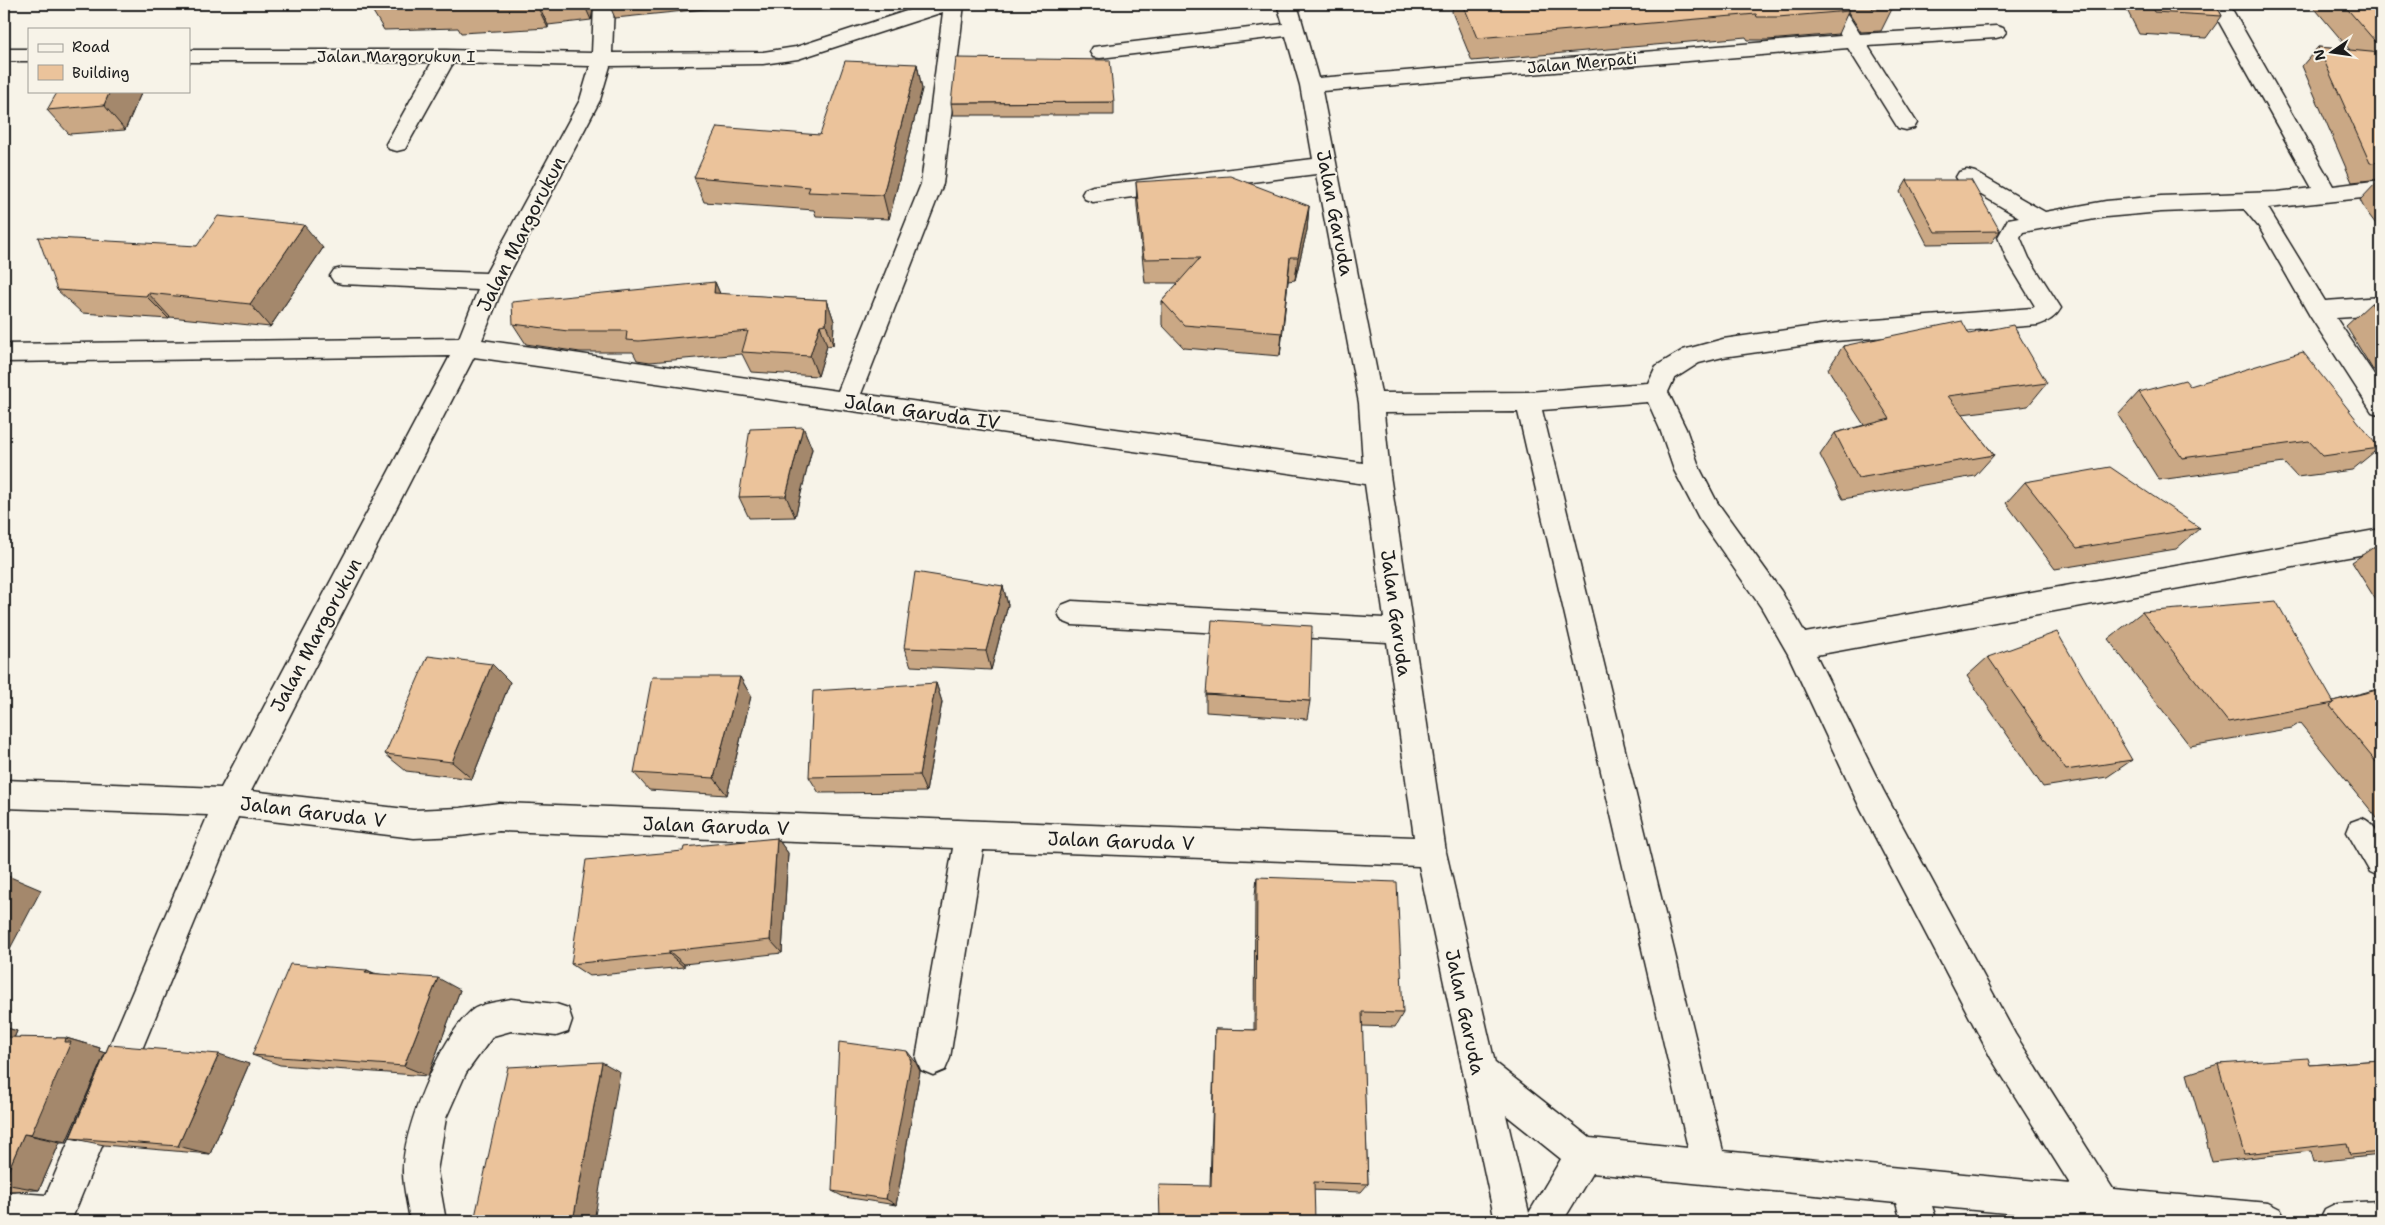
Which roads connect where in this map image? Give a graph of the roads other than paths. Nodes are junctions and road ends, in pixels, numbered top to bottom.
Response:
1 (604, 4) edge
2 (947, 4) edge
3 (954, 4) edge
4 (1831, 4) edge
5 (2219, 4) edge
6 (1291, 16) edge
7 (1996, 32) dead end
8 (1854, 41) junction
9 (1100, 52) dead end
10 (4, 55) edge
11 (28, 55) edge
12 (190, 56) edge
13 (446, 56) junction
14 (602, 60) junction
15 (1310, 85) junction
16 (1906, 123) dead end
17 (396, 144) dead end
18 (1326, 165) junction
19 (1967, 177) dead end
20 (2381, 188) edge
21 (2326, 193) junction
22 (1093, 194) dead end
23 (2250, 202) junction
24 (2042, 220) junction
25 (342, 276) dead end
26 (493, 282) junction
27 (2381, 306) edge
28 (2318, 310) junction
29 (467, 347) junction
30 (4, 354) edge
31 (1656, 392) junction
32 (846, 402) junction
33 (1528, 402) junction
34 (1371, 403) junction
35 (2381, 405) edge
36 (1377, 475) junction
37 (2381, 540) edge
38 (1072, 613) dead end
39 (1399, 631) junction
40 (1798, 646) junction
41 (4, 794) edge
42 (229, 802) junction
43 (2362, 832) dead end
44 (970, 835) junction
45 (1431, 852) junction
46 (2381, 862) edge
47 (556, 1020) dead end
48 (932, 1058) dead end
49 (1478, 1071) junction
50 (1583, 1155) junction
51 (1709, 1166) junction
52 (1909, 1187) junction
53 (2103, 1205) junction
54 (4, 1209) edge
55 (55, 1217) edge
56 (2381, 1219) edge
57 (428, 1221) edge
58 (1513, 1221) edge
59 (1543, 1221) edge
60 (1919, 1221) edge
61 (2268, 1221) edge
62 (2337, 1221) edge

1 - 14 street, Jalan Margorukun
2 - 14 street, Jalan Margorukun I
3 - 32 street
4 - 8 street
5 - 21 street
6 - 9 street
6 - 15 street, Jalan Garuda
7 - 8 street, Jalan Merpati
8 - 15 street, Jalan Merpati
8 - 16 street
10 - 11 street
12 - 13 street, Jalan Margorukun I
13 - 14 street, Jalan Margorukun I
13 - 17 street
14 - 26 street, Jalan Margorukun
15 - 18 street, Jalan Garuda
18 - 22 street
18 - 34 street, Jalan Garuda
19 - 24 street
20 - 21 street
21 - 23 street
23 - 24 street
23 - 28 street
24 - 31 street
25 - 26 street
26 - 29 street, Jalan Margorukun
27 - 28 street
28 - 35 street
29 - 30 street, Jalan Garuda IV
29 - 32 street, Jalan Garuda IV
29 - 42 street, Jalan Margorukun
31 - 33 street
31 - 40 street
32 - 36 street, Jalan Garuda IV
33 - 34 street
33 - 51 street
34 - 36 street, Jalan Garuda
36 - 39 street, Jalan Garuda
37 - 40 street
38 - 39 street
39 - 45 street, Jalan Garuda
40 - 53 street
41 - 42 street, Jalan Garuda V
42 - 44 street, Jalan Garuda V
42 - 55 street, Jalan Margorukun
43 - 46 street
44 - 45 street, Jalan Garuda V
44 - 48 street
45 - 49 street, Jalan Garuda
47 - 57 street
49 - 50 street
49 - 58 street, Jalan Garuda
50 - 51 street
50 - 59 street
51 - 52 street
52 - 53 street
52 - 60 street
53 - 61 street
54 - 55 street
56 - 62 street

